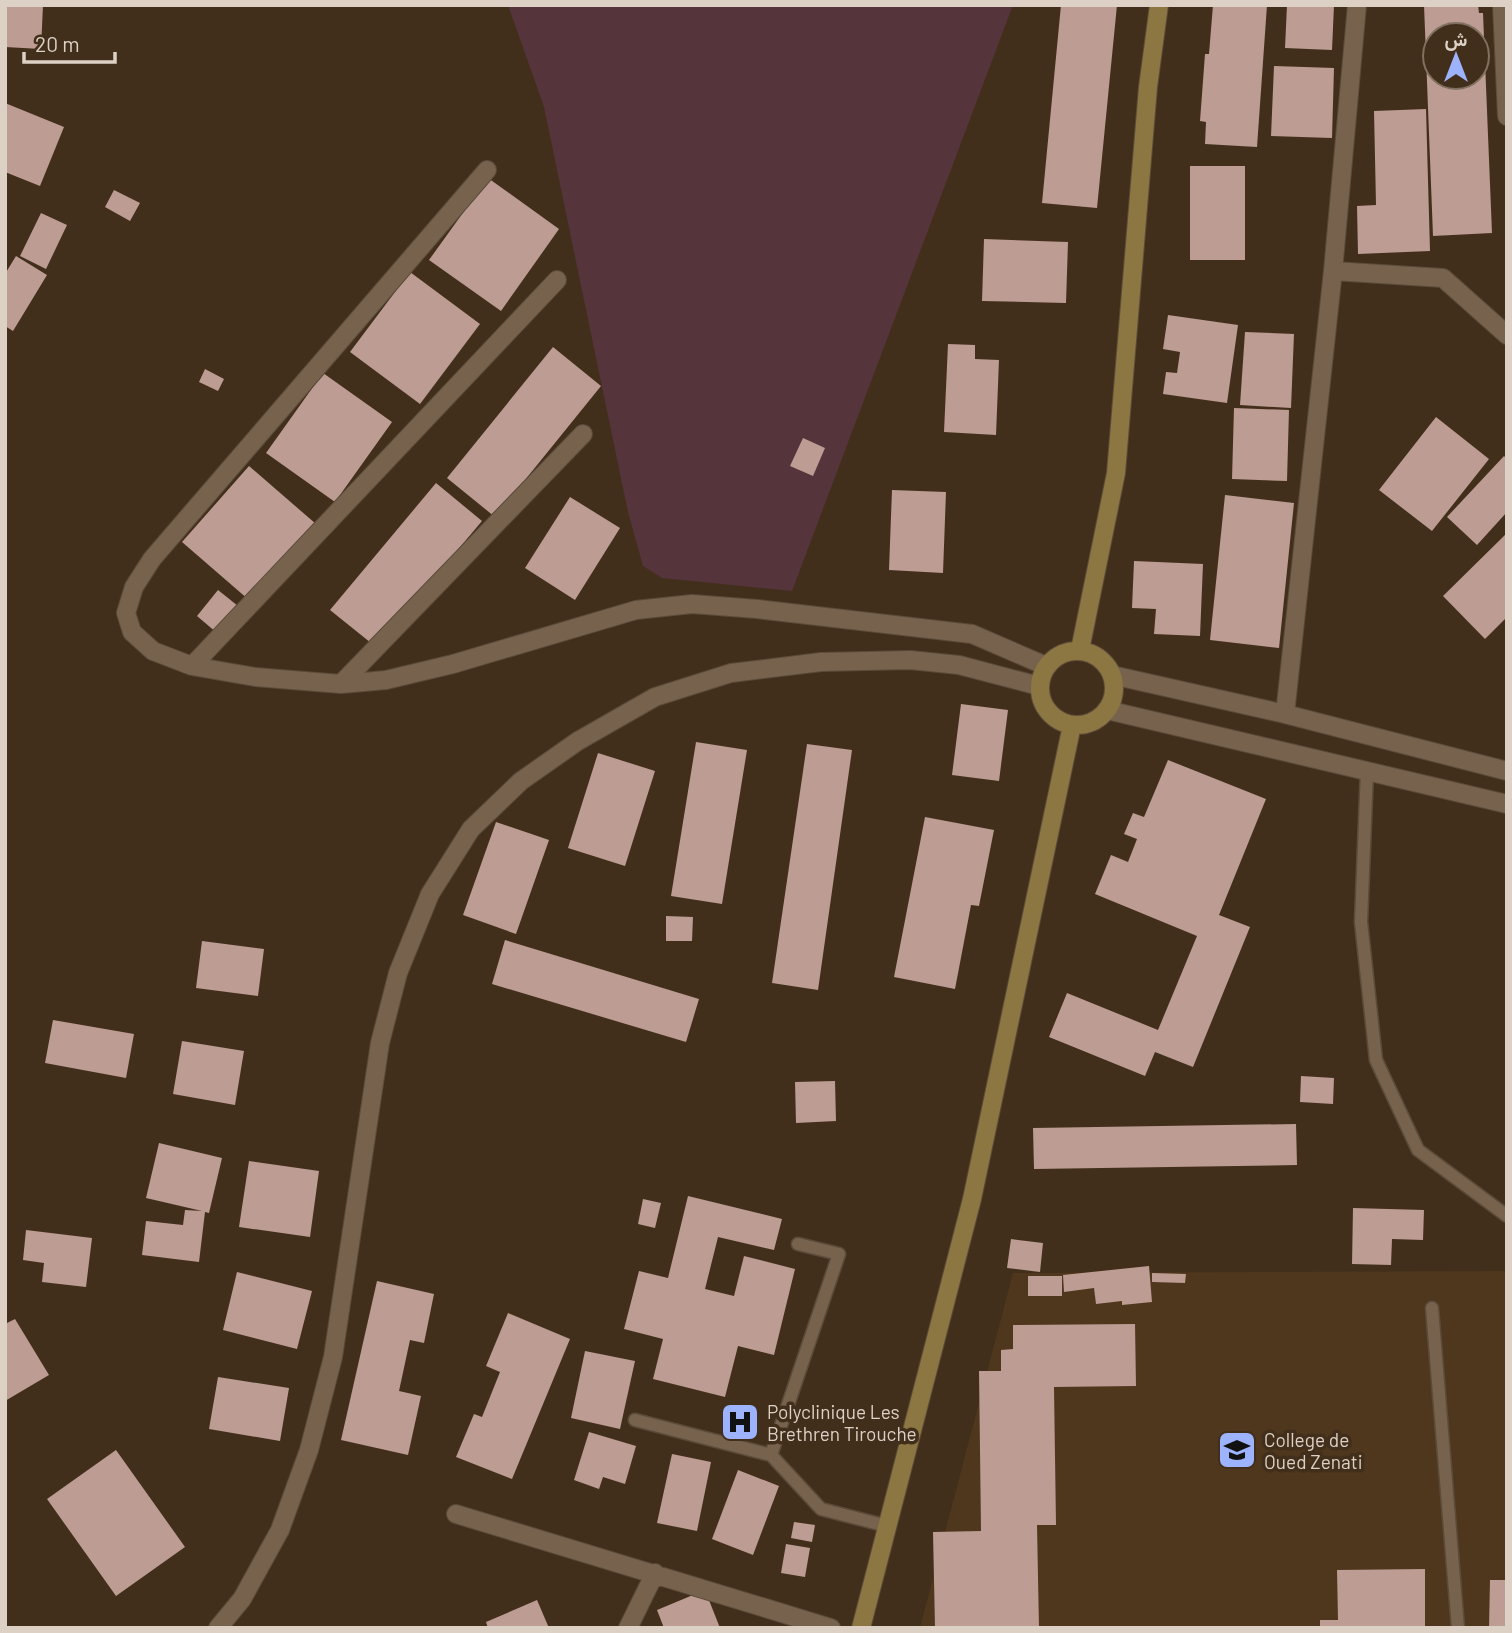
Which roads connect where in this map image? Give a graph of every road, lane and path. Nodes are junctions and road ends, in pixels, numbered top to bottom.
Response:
1 (1159, 5) edge
2 (1357, 5) edge
3 (1502, 5) edge
4 (1507, 116) edge
5 (487, 170) dead end
6 (1333, 271) junction
7 (557, 280) dead end
8 (1507, 335) edge
9 (583, 433) dead end
10 (1080, 650) junction
11 (192, 666) junction
12 (1046, 666) junction
13 (1112, 675) junction
14 (341, 684) junction
15 (1039, 686) junction
16 (1107, 710) junction
17 (1285, 714) junction
18 (1072, 725) junction
19 (1367, 770) junction
20 (1507, 771) edge
21 (1507, 804) edge
22 (1507, 1216) edge
23 (798, 1244) dead end
24 (1432, 1308) dead end
25 (635, 1420) dead end
26 (771, 1455) junction
27 (456, 1514) dead end
28 (887, 1526) junction
29 (655, 1573) junction
30 (218, 1628) edge
31 (628, 1628) edge
32 (831, 1628) edge
33 (861, 1628) edge
34 (1458, 1628) edge

1 - 10 main road
2 - 6 street
3 - 4 street
5 - 11 street
6 - 8 street
6 - 17 street
7 - 11 street
9 - 14 street
10 - 12 main road
10 - 13 main road
11 - 14 street
12 - 14 street
12 - 15 main road
13 - 16 main road
13 - 17 street
15 - 18 main road
15 - 30 street
16 - 18 main road
16 - 19 street
17 - 20 street
18 - 28 main road
19 - 21 street
19 - 22 lane
23 - 26 lane
24 - 34 lane
25 - 26 lane
26 - 28 lane
27 - 29 street
28 - 33 main road
29 - 31 street
29 - 32 street

